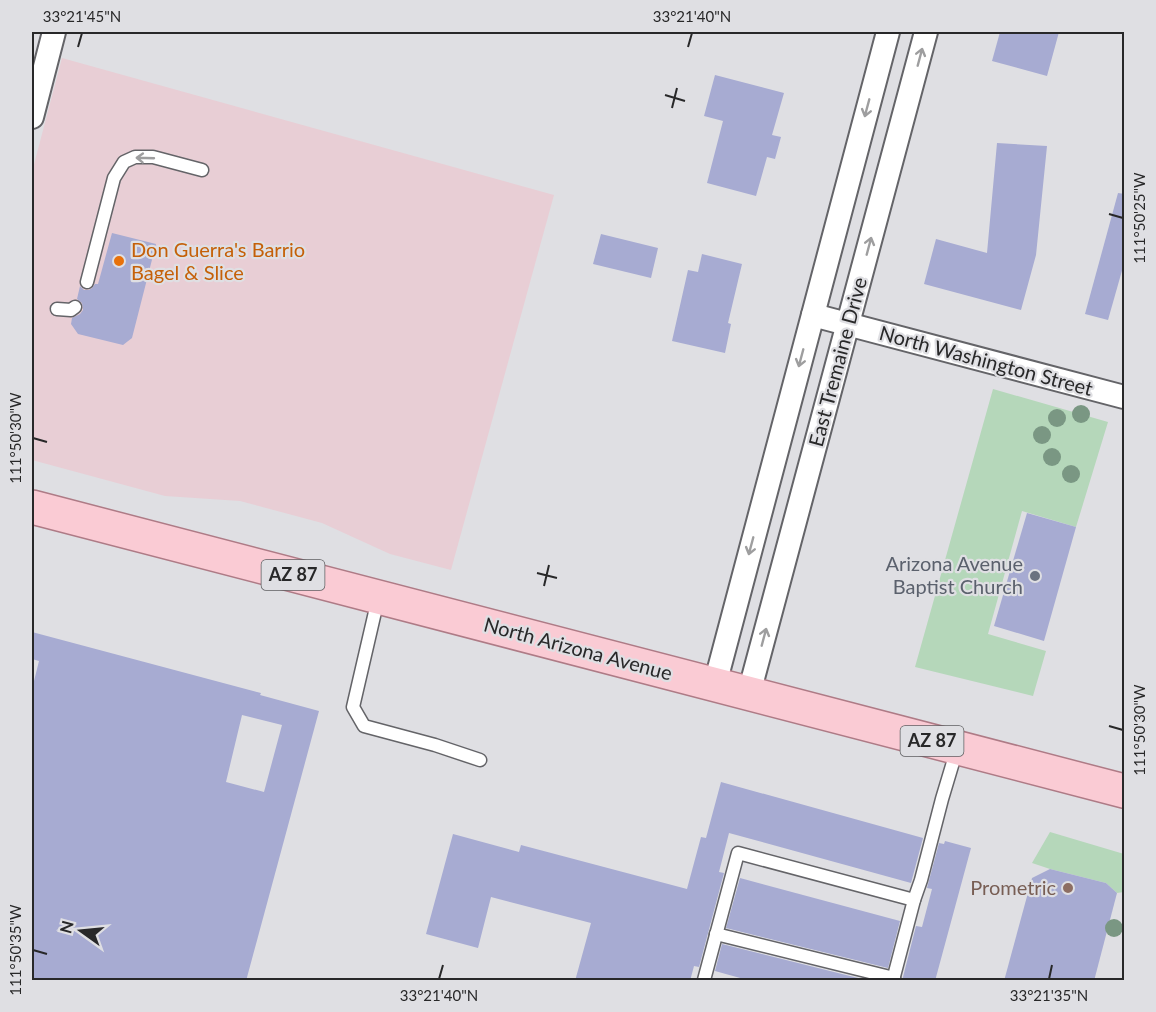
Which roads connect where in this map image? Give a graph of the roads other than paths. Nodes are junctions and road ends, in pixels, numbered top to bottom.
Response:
1 (54, 32) edge
2 (888, 32) edge
3 (926, 32) edge
4 (32, 117) edge
5 (202, 170) dead end
6 (87, 282) dead end
7 (75, 307) dead end
8 (57, 309) dead end
9 (813, 315) junction
10 (848, 324) junction
11 (1125, 397) edge
12 (32, 507) edge
13 (379, 597) junction
14 (715, 684) junction
15 (749, 693) junction
16 (957, 748) junction
17 (480, 760) dead end
18 (1125, 791) edge
19 (914, 900) junction
20 (716, 934) junction
21 (894, 979) edge
22 (704, 981) edge

1 - 4 street
2 -> 9 street, East Tremaine Drive
10 -> 3 street, East Tremaine Drive
5 -> 6 lane
7 - 8 lane
9 - 10 street, North Washington Street
9 -> 14 street, East Tremaine Drive
10 - 11 street, North Washington Street
15 -> 10 street, East Tremaine Drive
12 - 13 main road, North Arizona Avenue / AZ 87
13 - 14 main road, North Arizona Avenue / AZ 87
13 - 17 lane
14 - 15 main road, North Arizona Avenue / AZ 87
15 - 16 main road, North Arizona Avenue / AZ 87
16 - 18 main road, North Arizona Avenue / AZ 87
16 - 19 lane
19 - 20 lane
19 - 21 lane
20 - 21 lane
20 - 22 lane

